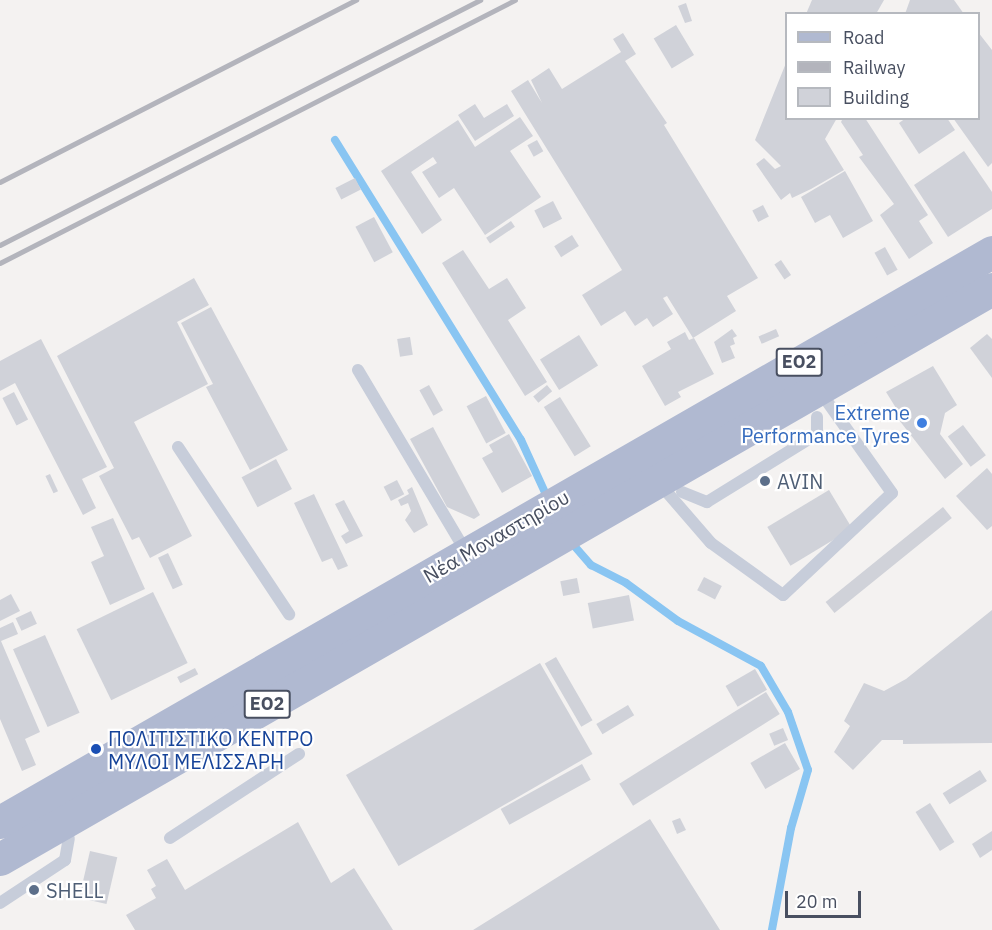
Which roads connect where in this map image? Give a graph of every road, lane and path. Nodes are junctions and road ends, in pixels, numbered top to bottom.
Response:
1 (992, 252) edge
2 (992, 289) edge
3 (358, 370) dead end
4 (818, 403) junction
5 (178, 447) dead end
6 (670, 487) junction
7 (467, 553) junction
8 (288, 614) dead end
9 (299, 754) dead end
10 (0, 822) edge
11 (69, 838) dead end
12 (170, 838) dead end
13 (0, 858) edge
14 (0, 903) edge

1 - 7 main road, Νέα Μοναστηρίου / ΕΟ2
2 - 4 main road, Νέα Μοναστηρίου / ΕΟ2
3 - 7 lane
4 - 6 main road, Νέα Μοναστηρίου / ΕΟ2
4 - 6 lane
4 - 6 lane
5 - 8 lane
6 - 13 main road, Νέα Μοναστηρίου / ΕΟ2
7 - 10 main road, Νέα Μοναστηρίου / ΕΟ2
9 - 12 lane
11 - 14 lane

